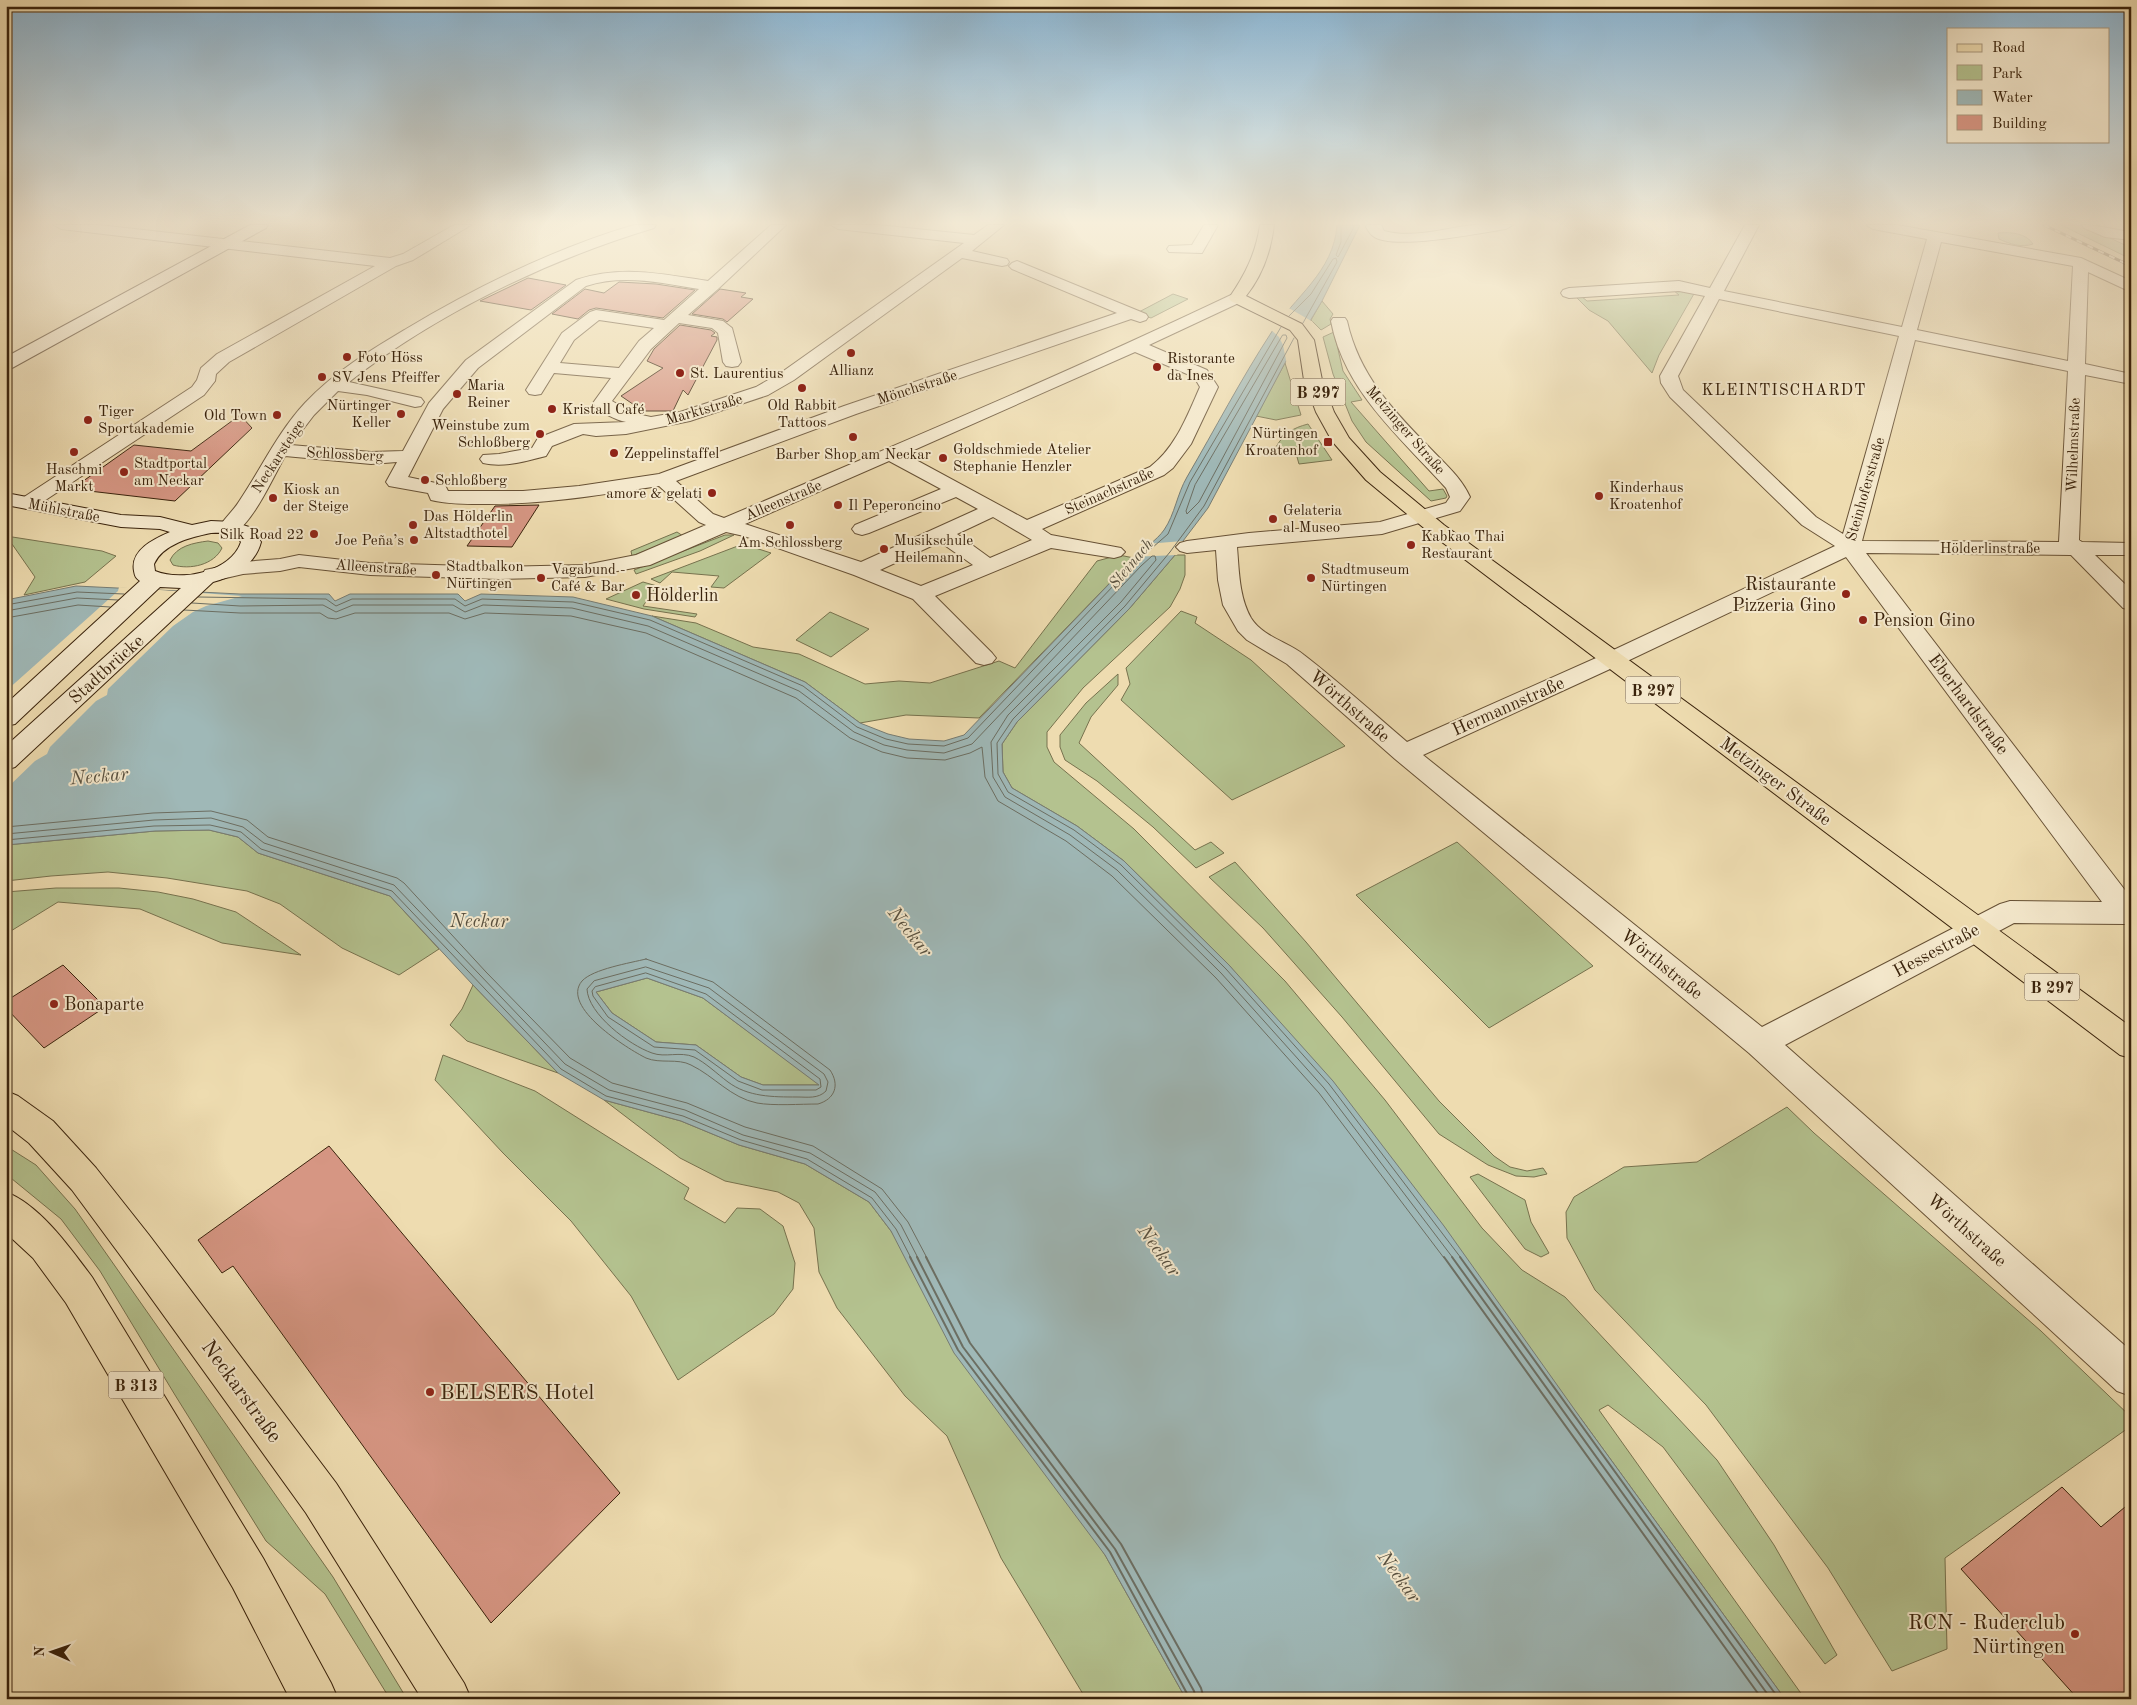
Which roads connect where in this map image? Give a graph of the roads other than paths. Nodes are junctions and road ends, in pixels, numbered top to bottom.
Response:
1 (115, 305) edge
2 (317, 305) edge
3 (459, 305) edge
4 (552, 305) edge
5 (691, 305) edge
6 (887, 305) edge
7 (1108, 305) edge
8 (1223, 305) edge
9 (1252, 305) edge
10 (1709, 305) edge
11 (1773, 305) edge
12 (1916, 305) edge
13 (2079, 305) edge
14 (1131, 314) junction
15 (1339, 321) dead end
16 (671, 322) junction
17 (1172, 329) junction
18 (1909, 332) junction
19 (1134, 345) junction
20 (732, 362) dead end
21 (6, 364) edge
22 (549, 367) junction
23 (2076, 367) junction
24 (622, 374) junction
25 (2131, 379) edge
26 (335, 386) junction
27 (534, 390) dead end
28 (424, 405) junction
29 (651, 423) junction
30 (279, 450) junction
31 (890, 454) junction
32 (410, 456) junction
33 (490, 459) dead end
34 (663, 479) junction
35 (956, 490) junction
36 (6, 499) edge
37 (28, 503) junction
38 (994, 509) junction
39 (1421, 517) junction
40 (121, 521) junction
41 (724, 526) junction
42 (230, 527) junction
43 (1028, 527) junction
44 (862, 529) dead end
45 (191, 531) junction
46 (942, 533) junction
47 (1049, 541) junction
48 (251, 542) junction
49 (1226, 542) junction
50 (1187, 547) dead end
51 (1850, 547) junction
52 (2077, 548) junction
53 (154, 549) junction
54 (2131, 549) edge
55 (1114, 552) dead end
56 (299, 561) junction
57 (988, 566) junction
58 (862, 570) junction
59 (206, 579) junction
60 (152, 583) junction
61 (921, 594) junction
62 (2131, 603) edge
63 (984, 658) dead end
64 (1612, 660) junction
65 (6, 718) edge
66 (1404, 753) junction
67 (6, 761) edge
68 (2126, 913) joint
69 (1974, 930) junction
70 (1760, 1043) junction
71 (2131, 1045) edge
72 (6, 1106) edge
73 (6, 1209) edge
74 (2131, 1377) edge
75 (315, 1699) edge
76 (448, 1699) edge

1 - 21 street
2 - 37 street
3 - 26 street, Neckarsteige
4 - 28 street
5 - 16 street
6 - 29 street, Marktstraße
7 - 14 street
8 - 17 street, Alleenstraße
9 - 39 main road, Metzinger Straße / B 297
10 - 51 street, Eberhardstraße
11 - 18 street
12 - 18 street, Steinhoferstraße
13 - 23 street, Wilhelmstraße
14 - 17 street
14 - 34 street, Mönchstraße
15 - 39 street, Metzinger Straße
16 - 20 street
16 - 22 street
16 - 24 street
17 - 19 street, Alleenstraße
18 - 23 street
18 - 51 street, Steinhoferstraße
19 - 31 street, Alleenstraße
19 - 43 street, Steinachstraße
22 - 24 street
22 - 27 street
23 - 25 street
23 - 52 street, Wilhelmstraße
24 - 29 street, Marktstraße
26 - 28 street
26 - 30 street, Neckarsteige
28 - 32 street
29 - 33 street
30 - 32 street, Schlossberg
30 - 42 street, Neckarsteige
31 - 35 street, Steinachstraße
31 - 41 street, Alleenstraße
32 - 34 street, Mönchstraße
34 - 41 street
35 - 38 street, Steinachstraße
35 - 44 street
36 - 37 street, Mühlstraße
37 - 40 street, Mühlstraße
38 - 43 street, Steinachstraße
38 - 46 street
39 - 49 street, Metzinger Straße
39 - 64 main road, Metzinger Straße / B 297
40 - 45 street, Mühlstraße
40 - 53 street, Mühlstraße
41 - 56 street, Alleenstraße
41 - 58 street
42 - 45 street, Mühlstraße
42 - 48 street
43 - 47 street, Steinachstraße
45 - 53 street, Mühlstraße
46 - 57 street
46 - 58 street
47 - 55 street, Steinachstraße
47 - 57 street
48 - 56 street, Alleenstraße
48 - 59 street
49 - 50 street, Metzinger Straße
49 - 66 street, Wörthstraße
51 - 52 street, Hölderlinstraße
51 - 64 street, Steinhoferstraße
51 - 68 street, Eberhardstraße
52 - 54 street, Hölderlinstraße
52 - 62 street, Wilhelmstraße
53 - 60 street
56 - 59 street, Alleenstraße
57 - 61 street
58 - 61 street
59 - 60 street
59 - 67 street, Stadtbrücke
60 - 65 street, Stadtbrücke
61 - 63 street
64 - 66 street, Hermannstraße
64 - 69 main road, Metzinger Straße / B 297
66 - 70 street, Wörthstraße
68 - 69 street, Hessestraße
69 - 70 street, Hessestraße
69 - 71 main road, Metzinger Straße / B 297
70 - 74 street, Wörthstraße
72 - 76 main road, Neckarstraße
73 - 75 main road, B 313

